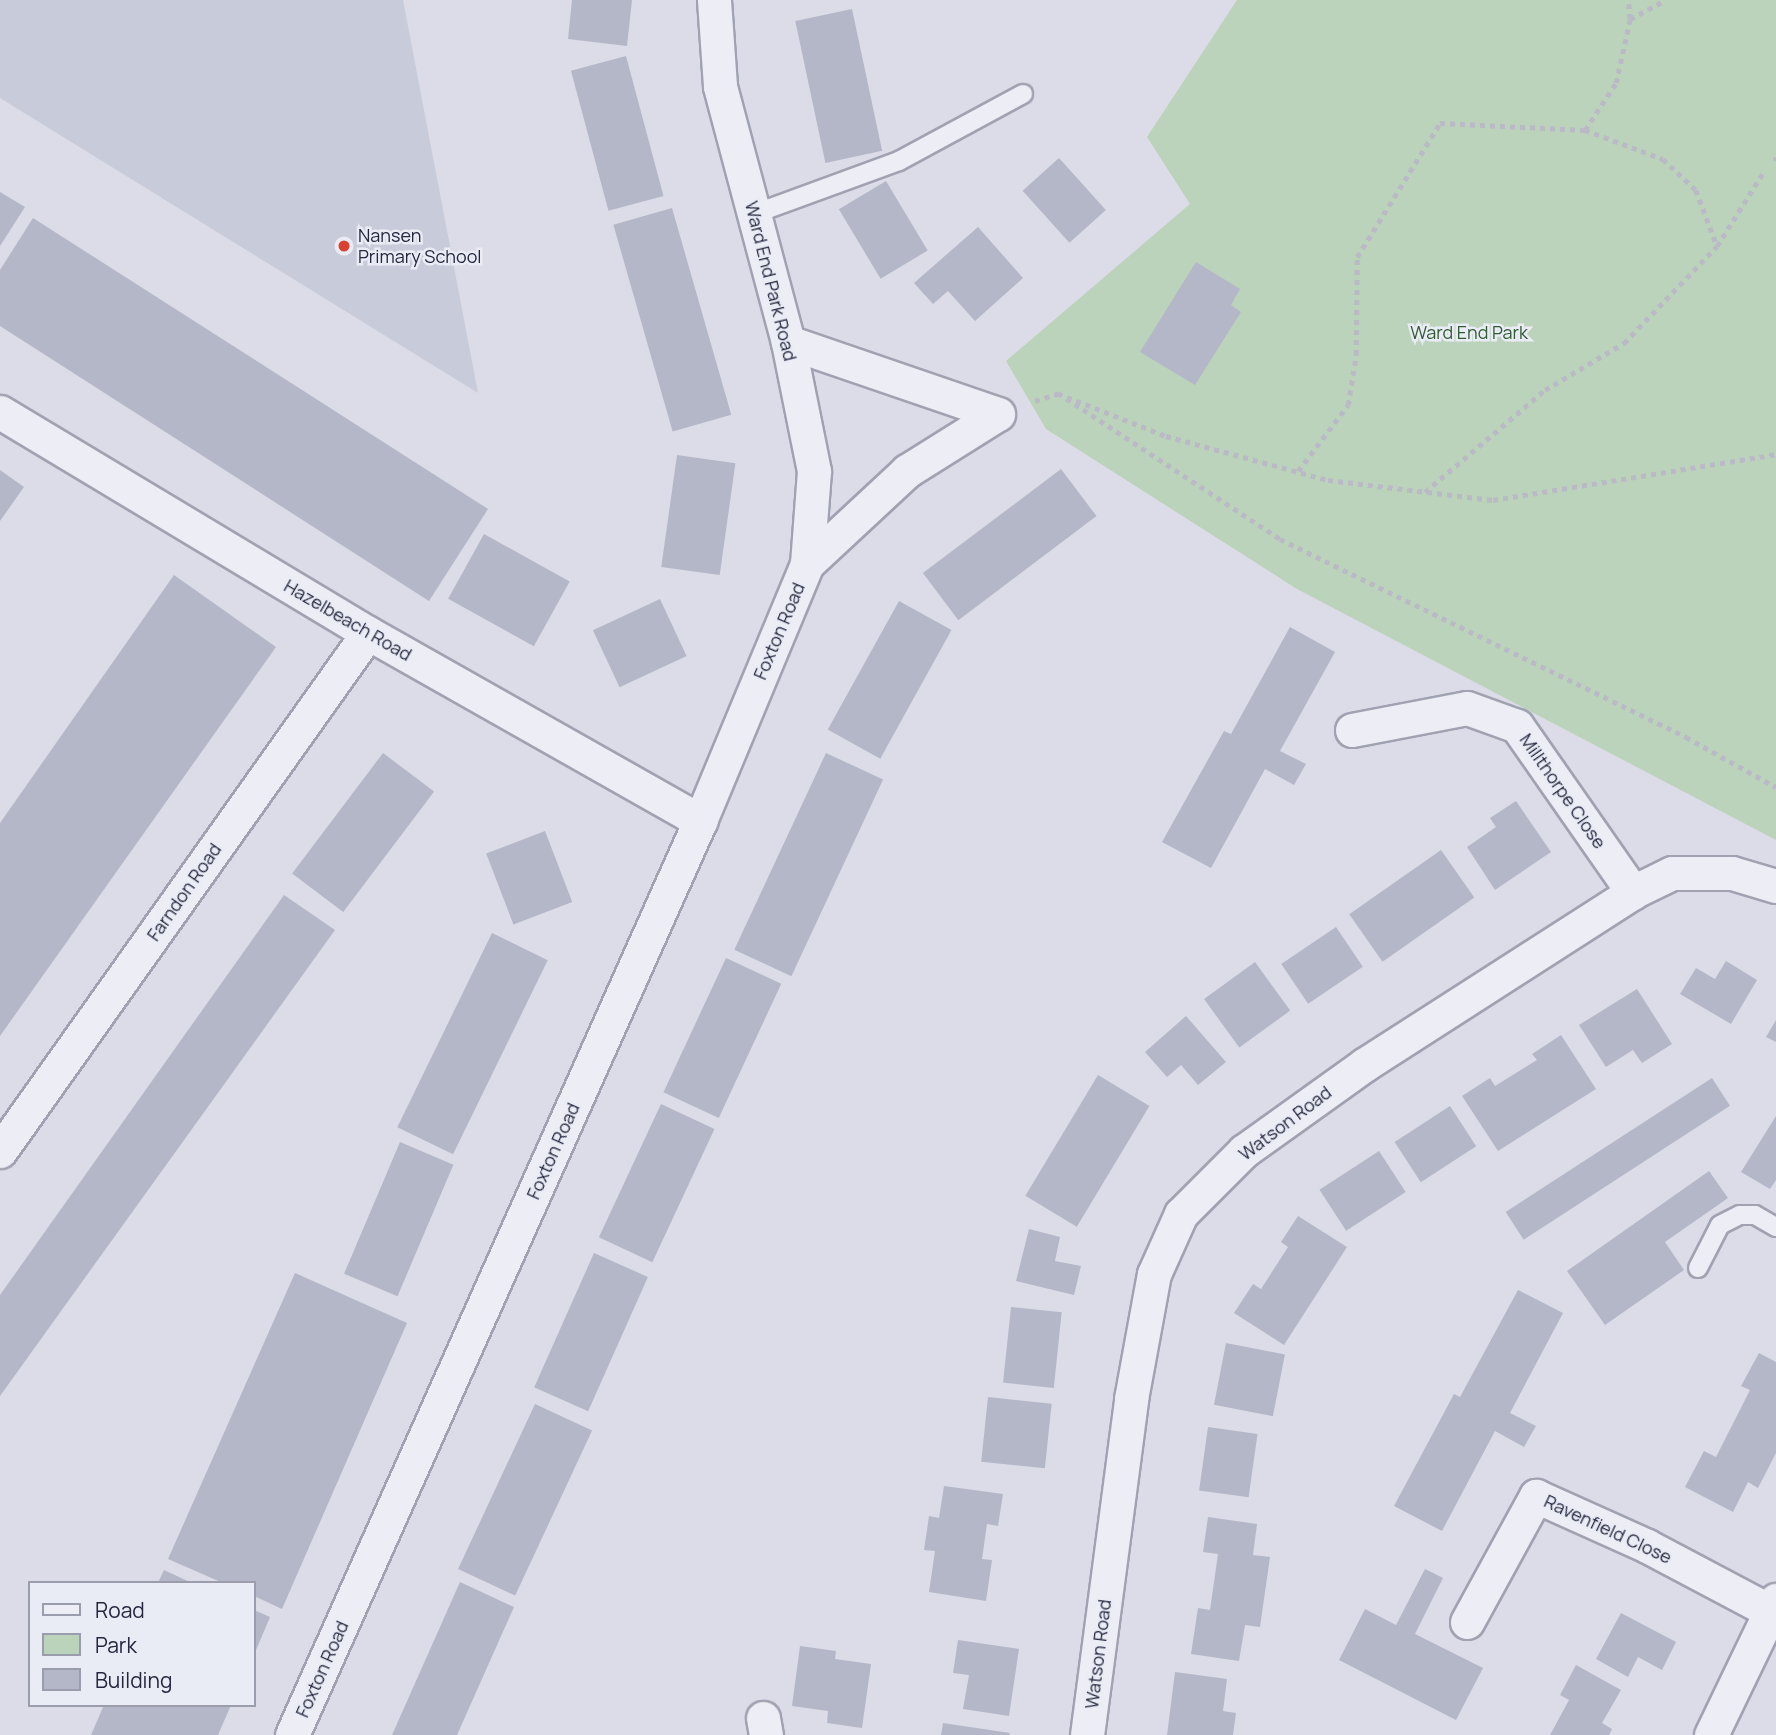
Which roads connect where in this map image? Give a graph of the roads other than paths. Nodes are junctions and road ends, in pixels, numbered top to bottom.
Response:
1 (714, 0) edge
2 (1023, 94) dead end
3 (754, 214) junction
4 (788, 342) junction
5 (0, 412) edge
6 (807, 564) junction
7 (368, 633) junction
8 (1352, 730) dead end
9 (700, 821) junction
10 (1776, 886) edge
11 (1633, 892) junction
12 (0, 1151) edge
13 (1776, 1227) edge
14 (1698, 1268) dead end
15 (1773, 1605) edge
16 (1467, 1622) dead end
17 (292, 1735) edge
18 (1087, 1735) edge
19 (1711, 1735) edge

1 - 3 street, Ward End Park Road
2 - 3 lane
3 - 4 street, Ward End Park Road
4 - 6 street, Ward End Park Road
4 - 6 street
5 - 7 street, Hazelbeach Road
6 - 9 street, Foxton Road
7 - 9 street, Hazelbeach Road
7 - 12 street, Farndon Road
8 - 11 street, Millthorpe Close
9 - 17 street, Foxton Road
10 - 11 street, Watson Road
11 - 18 street, Watson Road
13 - 14 lane
15 - 16 street, Ravenfield Close
15 - 19 street

